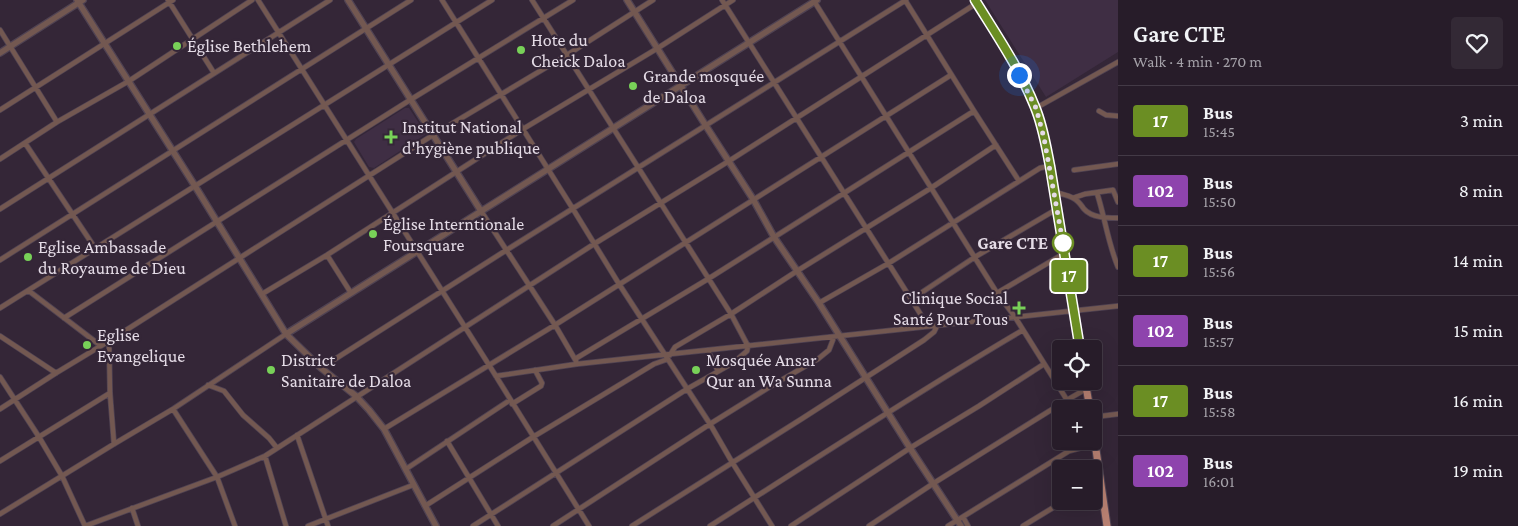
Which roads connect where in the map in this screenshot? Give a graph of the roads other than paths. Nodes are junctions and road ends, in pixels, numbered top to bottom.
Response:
1 (252, 0) edge
2 (258, 0) edge
3 (330, 0) edge
4 (348, 0) edge
5 (411, 0) edge
6 (442, 0) edge
7 (492, 0) edge
8 (532, 0) edge
9 (573, 0) edge
10 (627, 0) edge
11 (653, 0) edge
12 (722, 0) edge
13 (733, 0) edge
14 (905, 0) edge
15 (80, 1) edge
16 (170, 1) edge
17 (815, 1) edge
18 (976, 1) edge
19 (725, 5) junction
20 (634, 12) junction
21 (544, 18) junction
22 (456, 22) junction
23 (365, 28) junction
24 (0, 30) edge
25 (279, 32) junction
26 (927, 35) junction
27 (192, 39) junction
28 (840, 42) junction
29 (104, 44) junction
30 (749, 44) junction
31 (10, 46) junction
32 (658, 48) junction
33 (0, 52) edge
34 (567, 55) junction
35 (478, 58) junction
36 (1118, 62) edge
37 (388, 64) junction
38 (301, 68) junction
39 (214, 73) junction
40 (951, 75) junction
41 (861, 77) junction
42 (129, 81) junction
43 (774, 82) junction
44 (681, 86) junction
45 (36, 87) junction
46 (589, 90) junction
47 (500, 94) junction
48 (410, 100) junction
49 (325, 105) junction
50 (1036, 108) junction
51 (0, 110) edge
52 (974, 111) junction
53 (1099, 111) dead end
54 (150, 115) junction
55 (886, 116) junction
56 (1118, 116) edge
57 (796, 118) junction
58 (57, 122) junction
59 (706, 126) junction
60 (523, 129) junction
61 (613, 129) junction
62 (433, 135) junction
63 (347, 140) junction
64 (25, 143) junction
65 (996, 145) junction
66 (172, 150) junction
67 (908, 152) junction
68 (821, 156) junction
69 (0, 159) edge
70 (729, 161) junction
71 (1118, 164) edge
72 (1050, 166) junction
73 (548, 168) junction
74 (638, 168) junction
75 (1074, 170) dead end
76 (456, 172) junction
77 (369, 175) junction
78 (49, 178) junction
79 (1019, 181) junction
80 (195, 186) junction
81 (931, 188) junction
82 (1055, 192) junction
83 (844, 193) junction
84 (1097, 193) junction
85 (1073, 198) junction
86 (753, 199) junction
87 (1118, 202) edge
88 (660, 204) junction
89 (1057, 208) junction
90 (0, 209) edge
91 (574, 209) junction
92 (480, 211) junction
93 (72, 213) junction
94 (392, 213) junction
95 (1105, 218) junction
96 (1118, 218) edge
97 (218, 222) junction
98 (954, 224) junction
99 (866, 228) junction
100 (774, 237) junction
101 (684, 243) junction
102 (594, 244) junction
103 (95, 248) junction
104 (416, 251) junction
105 (505, 251) junction
106 (1065, 253) junction
107 (326, 255) junction
108 (975, 257) junction
109 (240, 258) junction
110 (0, 260) edge
111 (889, 264) junction
112 (1118, 267) edge
113 (797, 271) junction
114 (708, 279) junction
115 (619, 284) junction
116 (529, 286) junction
117 (29, 291) junction
118 (442, 292) junction
119 (351, 293) junction
120 (997, 293) junction
121 (262, 294) junction
122 (912, 299) junction
123 (819, 303) junction
124 (1118, 306) edge
125 (0, 308) edge
126 (1075, 310) junction
127 (731, 314) junction
128 (1015, 317) junction
129 (64, 318) junction
130 (642, 320) junction
131 (554, 325) junction
132 (928, 326) junction
133 (937, 326) junction
134 (465, 328) junction
135 (1023, 330) junction
136 (286, 334) junction
137 (0, 336) edge
138 (837, 337) junction
139 (1079, 340) edge
140 (109, 341) junction
141 (101, 346) junction
142 (748, 346) junction
143 (708, 351) junction
144 (668, 356) junction
145 (576, 362) junction
146 (1044, 364) junction
147 (489, 365) junction
148 (321, 368) junction
149 (535, 370) junction
150 (718, 371) junction
151 (56, 373) junction
152 (496, 376) junction
153 (0, 377) edge
154 (866, 378) junction
155 (208, 386) junction
156 (687, 389) junction
157 (1084, 390) edge
158 (110, 393) junction
159 (356, 396) junction
160 (14, 400) junction
161 (1067, 400) joint
162 (511, 402) junction
163 (0, 409) edge
164 (173, 409) junction
165 (1052, 409) edge
166 (887, 412) junction
167 (1118, 414) edge
168 (1102, 416) edge
169 (710, 424) junction
170 (384, 429) junction
171 (297, 435) junction
172 (39, 437) junction
173 (533, 437) junction
174 (447, 441) junction
175 (114, 444) junction
176 (277, 448) junction
177 (910, 448) junction
178 (1073, 450) edge
179 (265, 456) junction
180 (0, 461) edge
181 (732, 462) junction
182 (406, 469) junction
183 (556, 474) junction
184 (62, 476) junction
185 (217, 477) junction
186 (469, 478) junction
187 (934, 483) junction
188 (414, 485) junction
189 (754, 498) junction
190 (1102, 504) edge
191 (425, 506) junction
192 (132, 508) junction
193 (1052, 508) edge
194 (578, 510) junction
195 (0, 514) edge
196 (490, 515) junction
197 (325, 518) junction
198 (960, 521) edge
199 (85, 526) edge
200 (138, 526) edge
201 (235, 526) edge
202 (286, 526) edge
203 (308, 526) edge
204 (328, 526) edge
205 (436, 526) edge
206 (473, 526) edge
207 (498, 526) edge
208 (553, 526) edge
209 (589, 526) edge
210 (632, 526) edge
211 (710, 526) edge
212 (772, 526) edge
213 (791, 526) edge
214 (870, 526) edge
215 (948, 526) edge
216 (968, 526) edge
217 (1023, 526) edge
218 (1107, 526) edge

1 - 27 street
2 - 25 street
3 - 25 street
4 - 23 street
5 - 23 street
6 - 22 street
7 - 22 street
8 - 21 street
9 - 21 street
10 - 20 street
11 - 20 street
12 - 19 street
13 - 19 street
14 - 26 street
14 - 28 street
15 - 29 street
15 - 31 street
16 - 27 street
16 - 29 street
17 - 28 street
17 - 30 street
18 - 26 street
18 - 50 main road
19 - 30 street
19 - 32 street
20 - 32 street
20 - 34 street
21 - 34 street
21 - 35 street
22 - 35 street
22 - 37 street
23 - 37 street
23 - 38 street
24 - 31 street
25 - 38 street
25 - 39 street
26 - 40 street
26 - 41 street
27 - 39 street
27 - 42 street
28 - 41 street
28 - 43 street
29 - 42 street
29 - 45 street
30 - 43 street
30 - 44 street
31 - 33 street
31 - 45 street
32 - 44 street
32 - 46 street
34 - 46 street
34 - 47 street
35 - 47 street
35 - 48 street
36 - 50 street
37 - 48 street
37 - 49 street
38 - 49 street
38 - 66 street
39 - 54 street
40 - 52 street
40 - 55 street
41 - 55 street
41 - 57 street
42 - 54 street
42 - 58 street
43 - 57 street
43 - 59 street
44 - 59 street
44 - 61 street
45 - 51 street
45 - 58 street
46 - 60 street
46 - 61 street
47 - 60 street
47 - 62 street
48 - 62 street
48 - 63 street
49 - 63 street
49 - 80 street
50 - 72 main road
52 - 65 street
52 - 67 street
53 - 56 street
54 - 66 street
54 - 78 street
55 - 67 street
55 - 68 street
57 - 68 street
57 - 70 street
58 - 64 street
59 - 70 street
59 - 74 street
60 - 73 street
60 - 76 street
61 - 73 street
61 - 74 street
62 - 76 street
62 - 77 street
63 - 77 street
63 - 97 street
64 - 69 street
64 - 78 street
65 - 79 street
65 - 81 street
66 - 80 street
66 - 93 street
67 - 81 street
67 - 83 street
68 - 83 street
68 - 86 street
70 - 86 street
70 - 88 street
71 - 75 street
72 - 79 street
72 - 82 main road
73 - 91 street
73 - 92 street
74 - 88 street
74 - 91 street
76 - 92 street
76 - 94 street
77 - 94 street
77 - 109 street
78 - 90 street
78 - 93 street
79 - 98 street
80 - 97 street
80 - 103 street
81 - 98 street
81 - 99 street
82 - 85 street
82 - 89 main road
83 - 99 street
83 - 100 street
84 - 85 street
84 - 87 street
84 - 95 street
85 - 95 street
86 - 100 street
86 - 101 street
88 - 101 street
88 - 102 street
89 - 106 main road
89 - 108 street
91 - 102 street
91 - 105 street
92 - 104 street
92 - 105 street
93 - 103 street
93 - 110 street
94 - 104 street
94 - 107 street
95 - 96 street
95 - 112 street
97 - 109 street
97 - 129 street
98 - 108 street
98 - 111 street
99 - 111 street
99 - 113 street
100 - 113 street
100 - 114 street
101 - 114 street
101 - 115 street
102 - 115 street
102 - 116 street
103 - 117 street
104 - 118 street
104 - 119 street
105 - 116 street
105 - 118 street
106 - 120 street
106 - 126 main road
107 - 119 street
107 - 121 street
108 - 120 street
108 - 122 street
109 - 121 street
109 - 140 street
111 - 122 street
111 - 123 street
113 - 123 street
113 - 127 street
114 - 127 street
114 - 130 street
115 - 130 street
115 - 131 street
116 - 131 street
116 - 134 street
117 - 125 street
117 - 129 street
118 - 134 street
118 - 148 street
119 - 136 street
120 - 128 street
121 - 136 street
122 - 132 street
123 - 138 street
124 - 126 street
126 - 128 street
126 - 139 main road
127 - 142 street
127 - 144 street
128 - 133 street
128 - 135 street
129 - 141 street
130 - 144 street
130 - 145 street
131 - 145 street
131 - 147 street
132 - 133 street
132 - 138 street
133 - 154 street
134 - 147 street
134 - 159 street
135 - 146 street
135 - 166 street
136 - 148 street
136 - 155 street
137 - 151 street
138 - 142 street
138 - 154 street
138 - 169 street
140 - 141 street
140 - 158 street
141 - 151 street
142 - 143 street
142 - 150 street
143 - 144 street
143 - 150 street
144 - 145 street
144 - 156 street
144 - 173 street
145 - 149 street
146 - 161 street
146 - 177 street
147 - 152 street
147 - 170 street
148 - 159 street
149 - 152 street
149 - 162 street
150 - 156 street
151 - 160 street
152 - 162 street
153 - 160 street
154 - 166 street
154 - 181 street
155 - 164 street
155 - 176 street
156 - 169 street
156 - 183 street
157 - 161 street
158 - 172 street
158 - 175 street
159 - 170 street
159 - 171 street
160 - 163 street
160 - 172 street
162 - 173 street
162 - 174 street
164 - 175 street
164 - 185 street
165 - 187 street
166 - 177 street
166 - 189 street
167 - 168 street
169 - 181 street
169 - 194 street
170 - 182 street
171 - 176 street
171 - 197 street
172 - 180 street
172 - 184 street
173 - 183 street
173 - 186 street
174 - 182 street
174 - 186 street
175 - 184 street
176 - 179 street
177 - 187 street
177 - 213 street
178 - 198 street
179 - 185 street
179 - 202 street
181 - 189 street
181 - 210 street
182 - 188 street
183 - 194 street
183 - 196 street
184 - 195 street
184 - 199 street
185 - 192 street
185 - 201 street
186 - 191 street
186 - 196 street
187 - 198 street
187 - 214 street
188 - 191 street
188 - 197 street
189 - 211 street
189 - 212 street
190 - 218 main road
191 - 205 street
192 - 199 street
192 - 200 street
193 - 217 street
194 - 208 street
194 - 209 street
196 - 206 street
196 - 207 street
197 - 203 street
197 - 204 street
198 - 215 street
198 - 216 street

